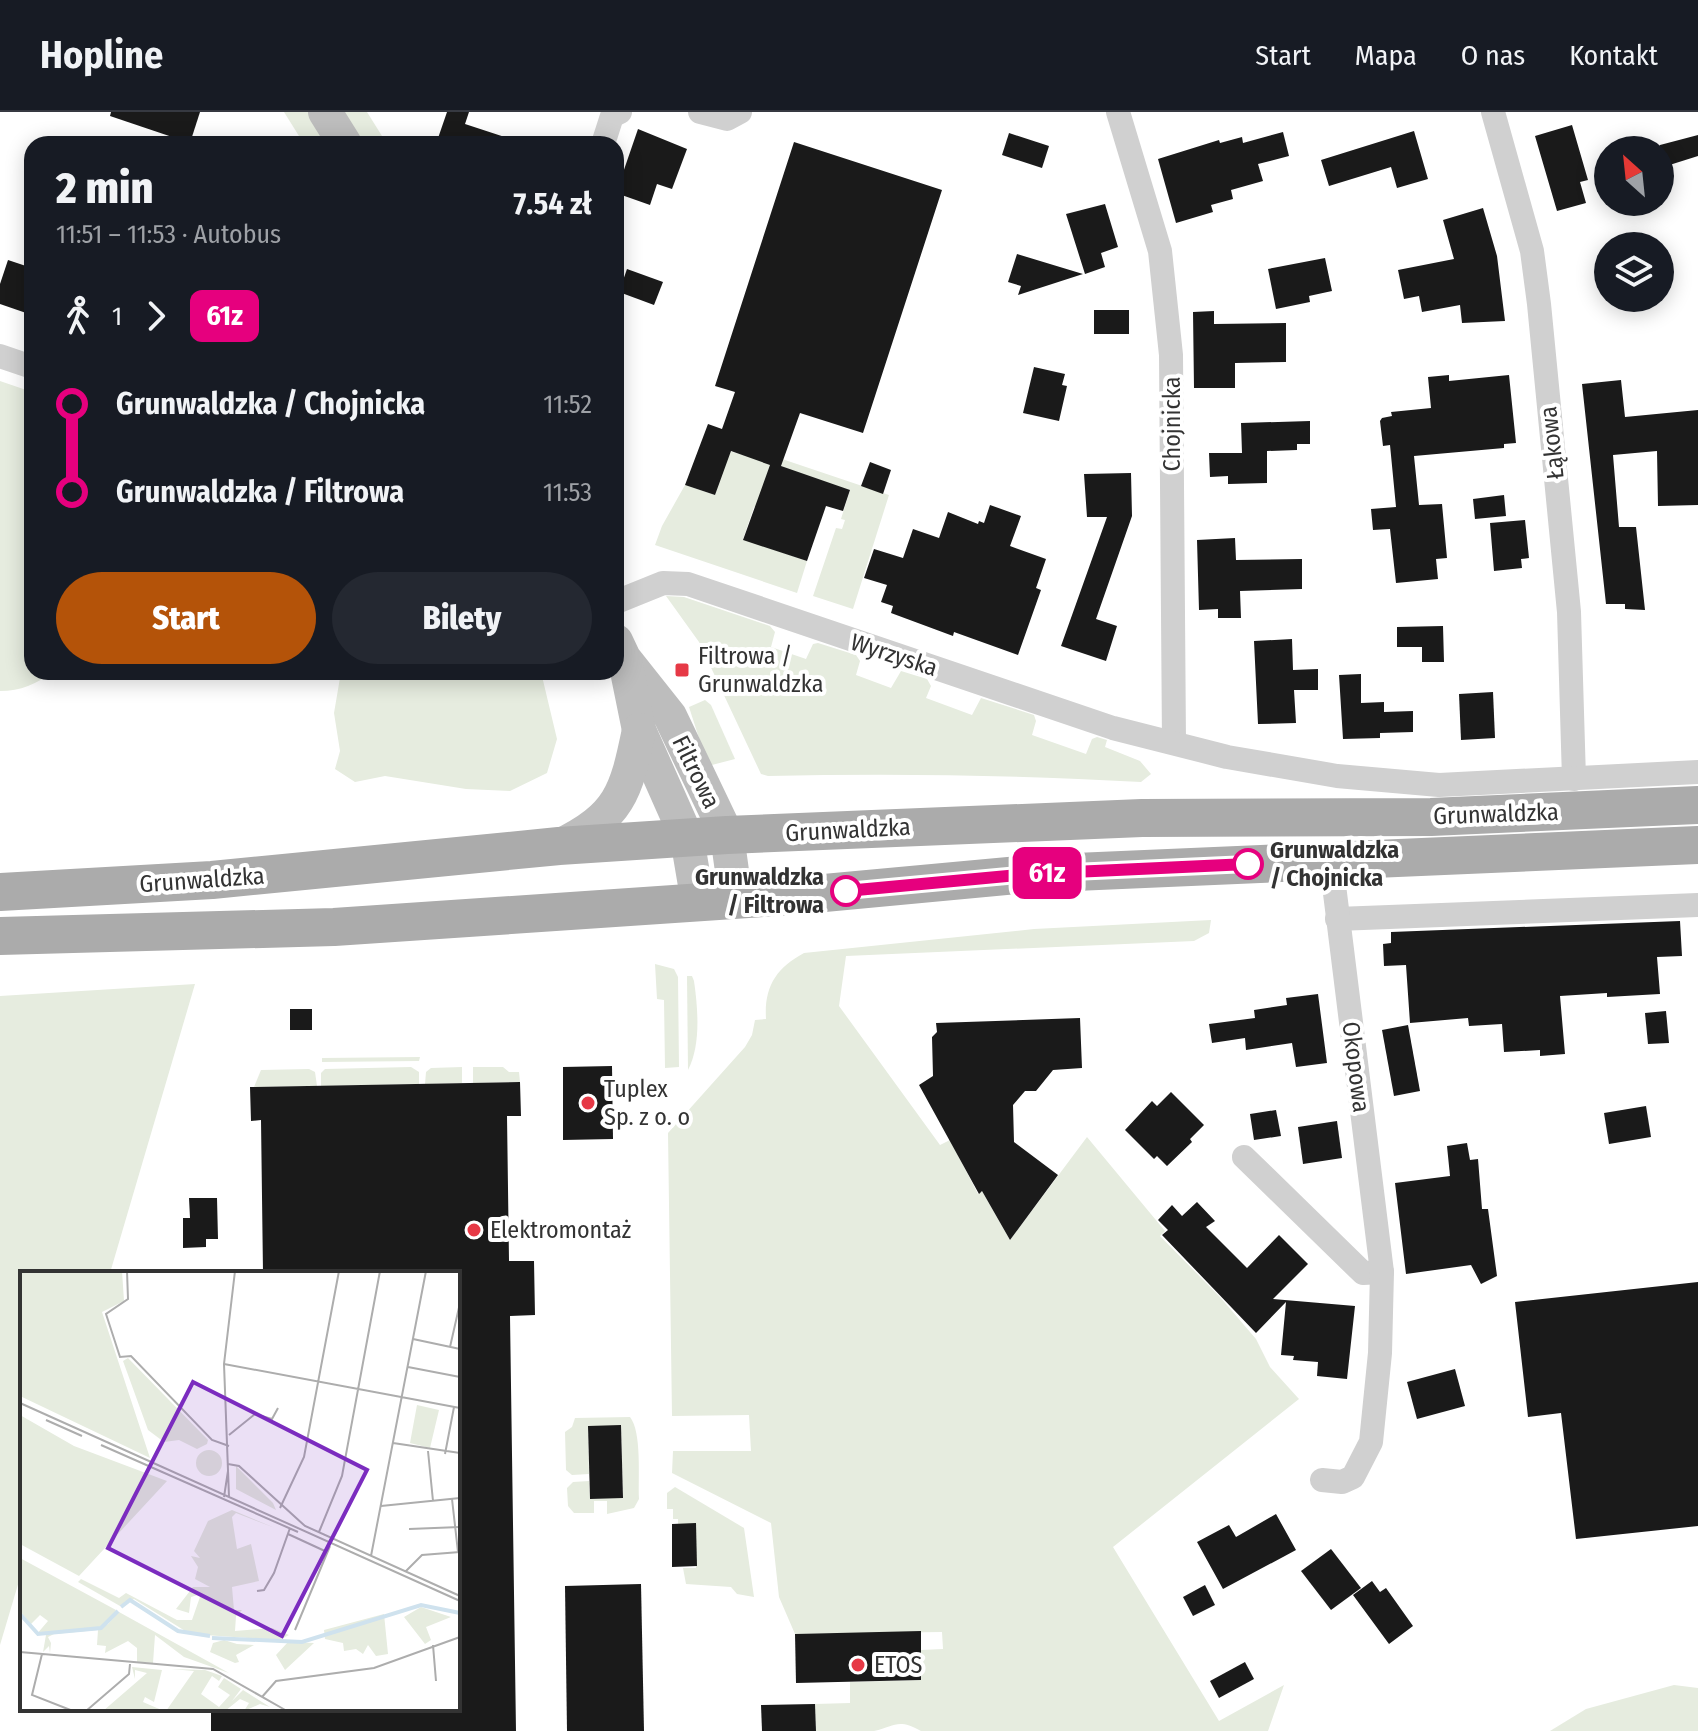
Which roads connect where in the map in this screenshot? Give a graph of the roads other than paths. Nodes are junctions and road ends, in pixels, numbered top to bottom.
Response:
1 (325, 112) edge
2 (620, 112) edge
3 (700, 112) edge
4 (740, 112) edge
5 (1118, 112) edge
6 (1493, 112) edge
7 (340, 136) edge
8 (606, 136) edge
9 (0, 356) edge
10 (24, 364) edge
11 (624, 599) edge
12 (624, 655) edge
13 (624, 667) edge
14 (639, 730) junction
15 (1174, 743) junction
16 (1698, 772) edge
17 (1574, 779) junction
18 (1698, 805) edge
19 (727, 835) junction
20 (687, 838) junction
21 (1698, 845) edge
22 (559, 846) junction
23 (1331, 861) junction
24 (0, 892) edge
25 (736, 900) junction
26 (698, 903) junction
27 (1698, 905) edge
28 (1337, 919) junction
29 (0, 936) edge
30 (1244, 1157) dead end
31 (1382, 1272) junction
32 (1322, 1480) dead end

1 - 7 street
2 - 8 street
3 - 4 street
5 - 15 street, Chojnicka
6 - 17 street, Łąkowa
9 - 10 street
11 - 15 street, Wyrzyska
12 - 19 street, Filtrowa
13 - 14 street, Filtrowa
14 - 20 street, Filtrowa
14 - 22 street
15 - 17 street, Wyrzyska
16 - 17 street, Wyrzyska
18 - 19 main road, Grunwaldzka
19 - 20 main road, Grunwaldzka
19 - 25 street, Filtrowa
20 - 22 main road, Grunwaldzka
20 - 26 street, Filtrowa
21 - 23 main road, Grunwaldzka
22 - 24 main road, Grunwaldzka
23 - 25 main road, Grunwaldzka
23 - 28 street, Okopowa
25 - 26 main road, Grunwaldzka
26 - 29 main road, Grunwaldzka
27 - 28 street
28 - 31 street, Okopowa
30 - 31 street
31 - 32 street, Okopowa

